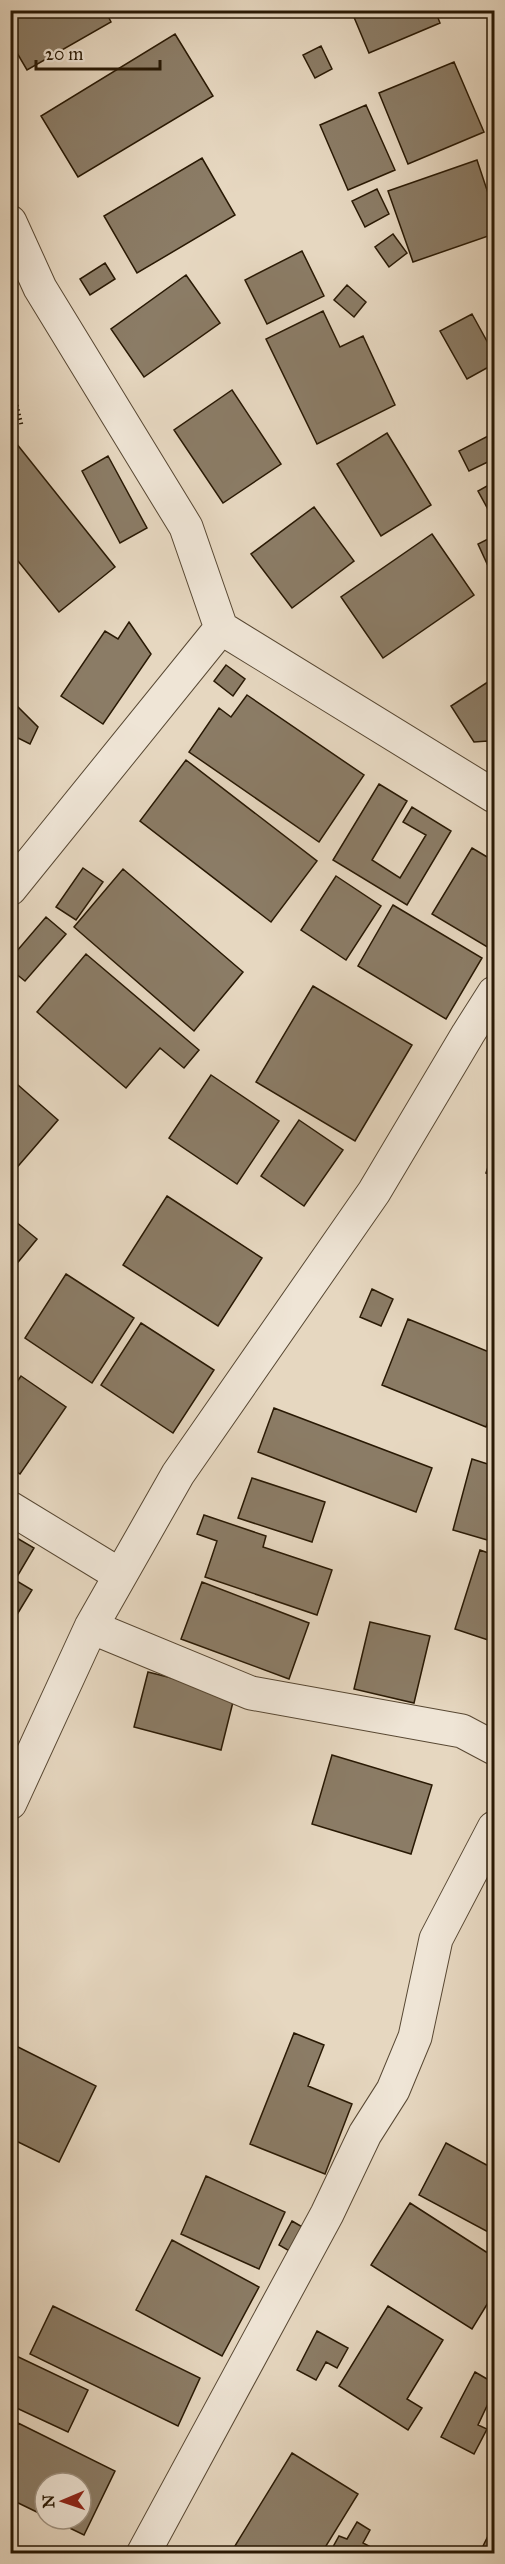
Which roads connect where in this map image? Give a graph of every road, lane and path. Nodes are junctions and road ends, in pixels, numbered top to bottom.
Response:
1 (10, 222) edge
2 (10, 379) edge
3 (22, 427) dead end
4 (221, 628) junction
5 (495, 796) edge
6 (10, 889) edge
7 (495, 993) edge
8 (10, 1508) edge
9 (120, 1575) junction
10 (91, 1627) junction
11 (495, 1748) edge
12 (10, 1803) edge
13 (495, 1828) edge
14 (143, 2553) edge

1 - 4 street
2 - 3 path
4 - 5 street
4 - 6 street
7 - 9 street
8 - 9 street
9 - 10 street
10 - 11 street
10 - 12 street
13 - 14 street

